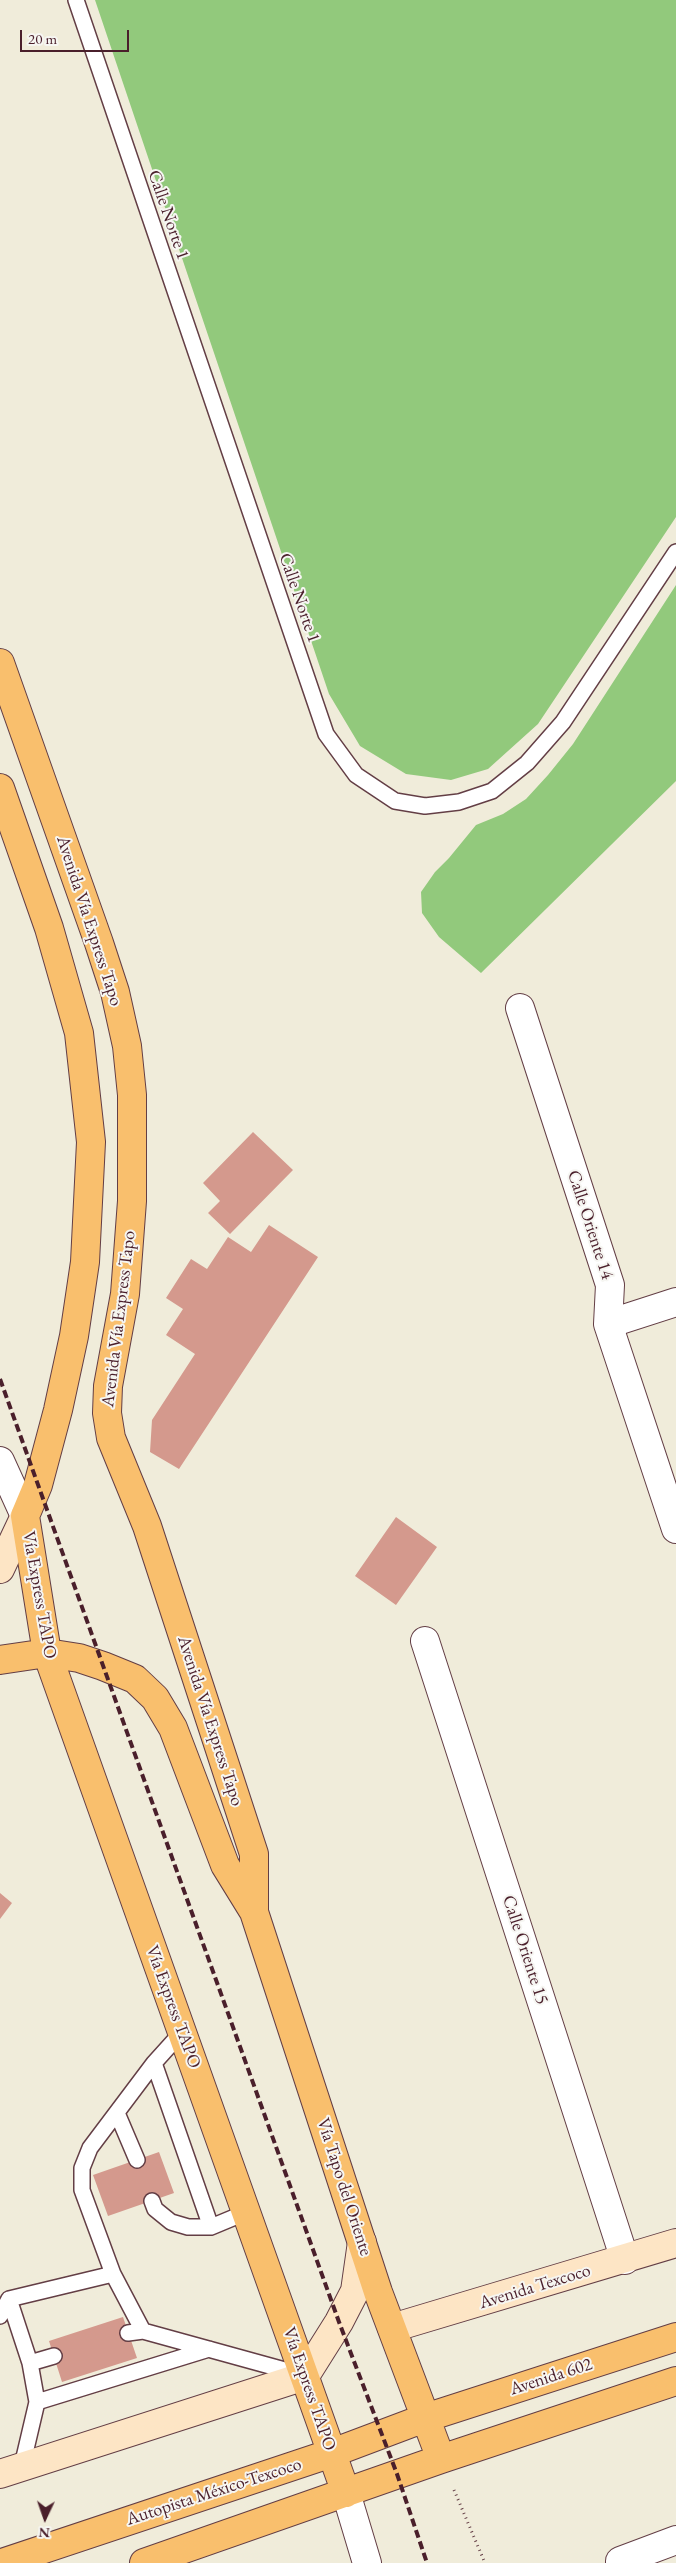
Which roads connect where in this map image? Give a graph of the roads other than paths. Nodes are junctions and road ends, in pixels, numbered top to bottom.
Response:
1 (76, 0) edge
2 (676, 552) edge
3 (0, 662) edge
4 (0, 788) edge
5 (520, 1008) dead end
6 (676, 1302) edge
7 (608, 1324) junction
8 (0, 1461) edge
9 (25, 1516) junction
10 (676, 1529) edge
11 (0, 1570) edge
12 (425, 1641) dead end
13 (47, 1653) junction
14 (0, 1660) edge
15 (254, 1912) junction
16 (182, 2032) junction
17 (154, 2063) junction
18 (117, 2113) junction
19 (137, 2160) dead end
20 (152, 2201) dead end
21 (246, 2212) junction
22 (210, 2227) junction
23 (362, 2242) junction
24 (676, 2243) edge
25 (625, 2260) junction
26 (113, 2274) junction
27 (9, 2299) junction
28 (0, 2316) edge
29 (392, 2328) junction
30 (676, 2337) edge
31 (209, 2350) junction
32 (54, 2356) dead end
33 (30, 2364) junction
34 (305, 2376) junction
35 (676, 2381) edge
36 (37, 2402) junction
37 (425, 2418) junction
38 (332, 2453) junction
39 (441, 2459) junction
40 (11, 2470) edge
41 (346, 2493) junction
42 (676, 2540) edge
43 (620, 2562) edge
44 (2, 2563) edge
45 (144, 2563) edge
46 (367, 2563) edge

1 - 2 lane, Calle Norte 1
3 - 15 main road, Avenida Vía Express Tapo
4 - 9 main road
5 - 7 street, Calle Oriente 14
6 - 7 street
7 - 10 street, Calle Oriente 14
8 - 9 street
9 - 11 main road
9 - 13 main road, Vía Express TAPO
12 - 25 street, Calle Oriente 15
13 - 14 main road
13 - 15 main road
13 - 16 main road, Vía Express TAPO
15 - 23 main road, Vía Tapo del Oriente
16 - 17 lane
16 - 21 main road, Vía Express TAPO
17 - 18 lane
17 - 22 lane
18 - 19 lane
18 - 26 lane
20 - 22 lane
21 - 22 lane
21 - 34 main road, Vía Express TAPO
23 - 29 main road, Vía Tapo del Oriente
23 - 34 main road
24 - 25 main road, Avenida Texcoco
25 - 29 main road, Avenida Texcoco
26 - 27 lane
26 - 31 lane
27 - 28 lane
27 - 33 lane
29 - 37 main road, Vía Tapo del Oriente
30 - 37 main road, Avenida 602
31 - 34 lane
31 - 36 lane
32 - 33 lane
33 - 36 lane
34 - 38 main road, Vía Express TAPO
34 - 40 main road
35 - 39 main road
36 - 40 lane
37 - 38 main road, Autopista México-Texcoco
37 - 39 main road, Vía Tapo del Oriente
38 - 41 main road, Vía Express TAPO
38 - 44 main road, Autopista México-Texcoco
39 - 41 main road
41 - 45 main road
41 - 46 street
42 - 43 street

